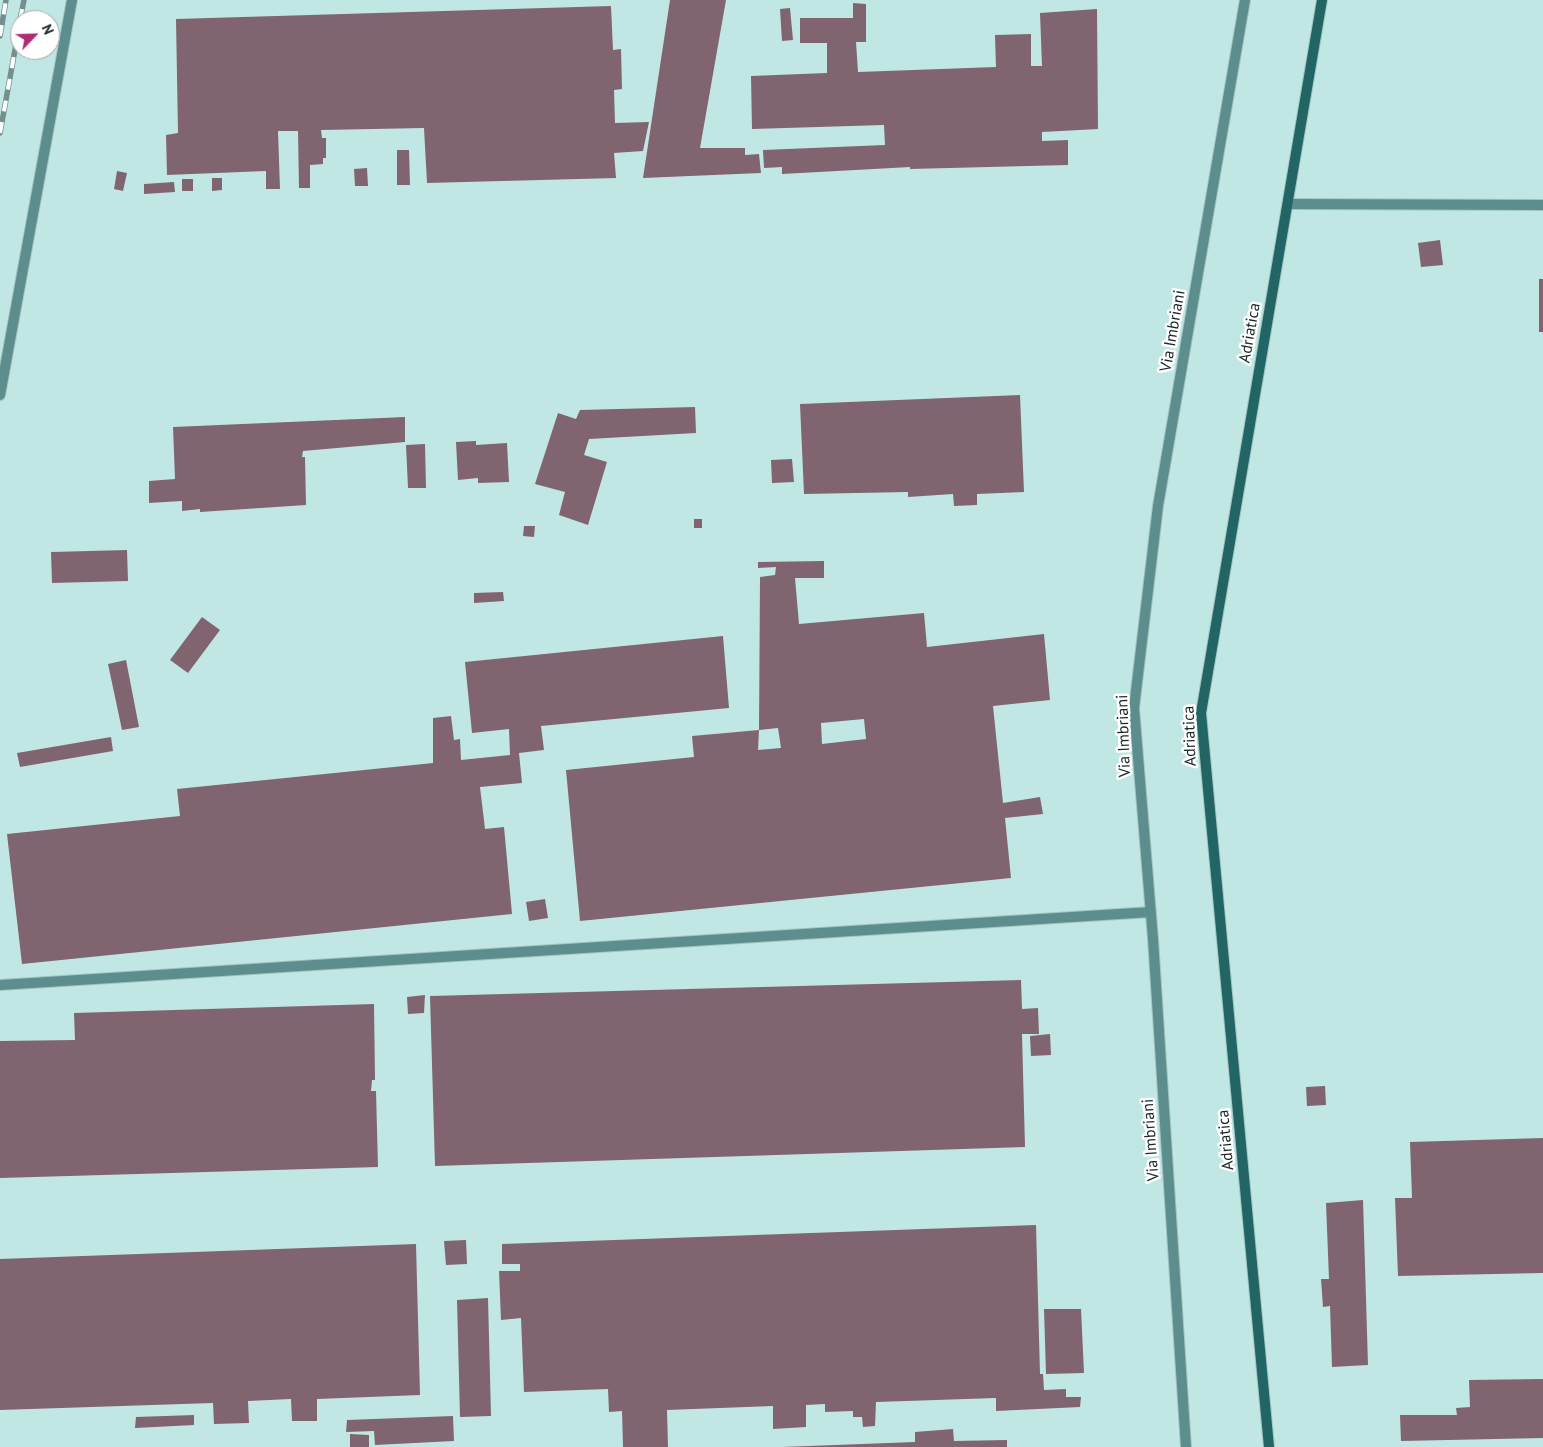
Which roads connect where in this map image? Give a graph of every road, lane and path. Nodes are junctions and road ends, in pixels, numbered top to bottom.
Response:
1 (72, 0) edge
2 (1244, 0) edge
3 (1322, 0) edge
4 (1288, 204) junction
5 (1543, 205) edge
6 (0, 395) edge
7 (1151, 912) junction
8 (0, 985) edge
9 (1186, 1447) edge
10 (1269, 1447) edge

1 - 6 street
2 - 7 street, Via Imbriani
3 - 4 main road, Adriatica
4 - 5 street
4 - 10 main road, Adriatica
7 - 8 street
7 - 9 street, Via Imbriani

